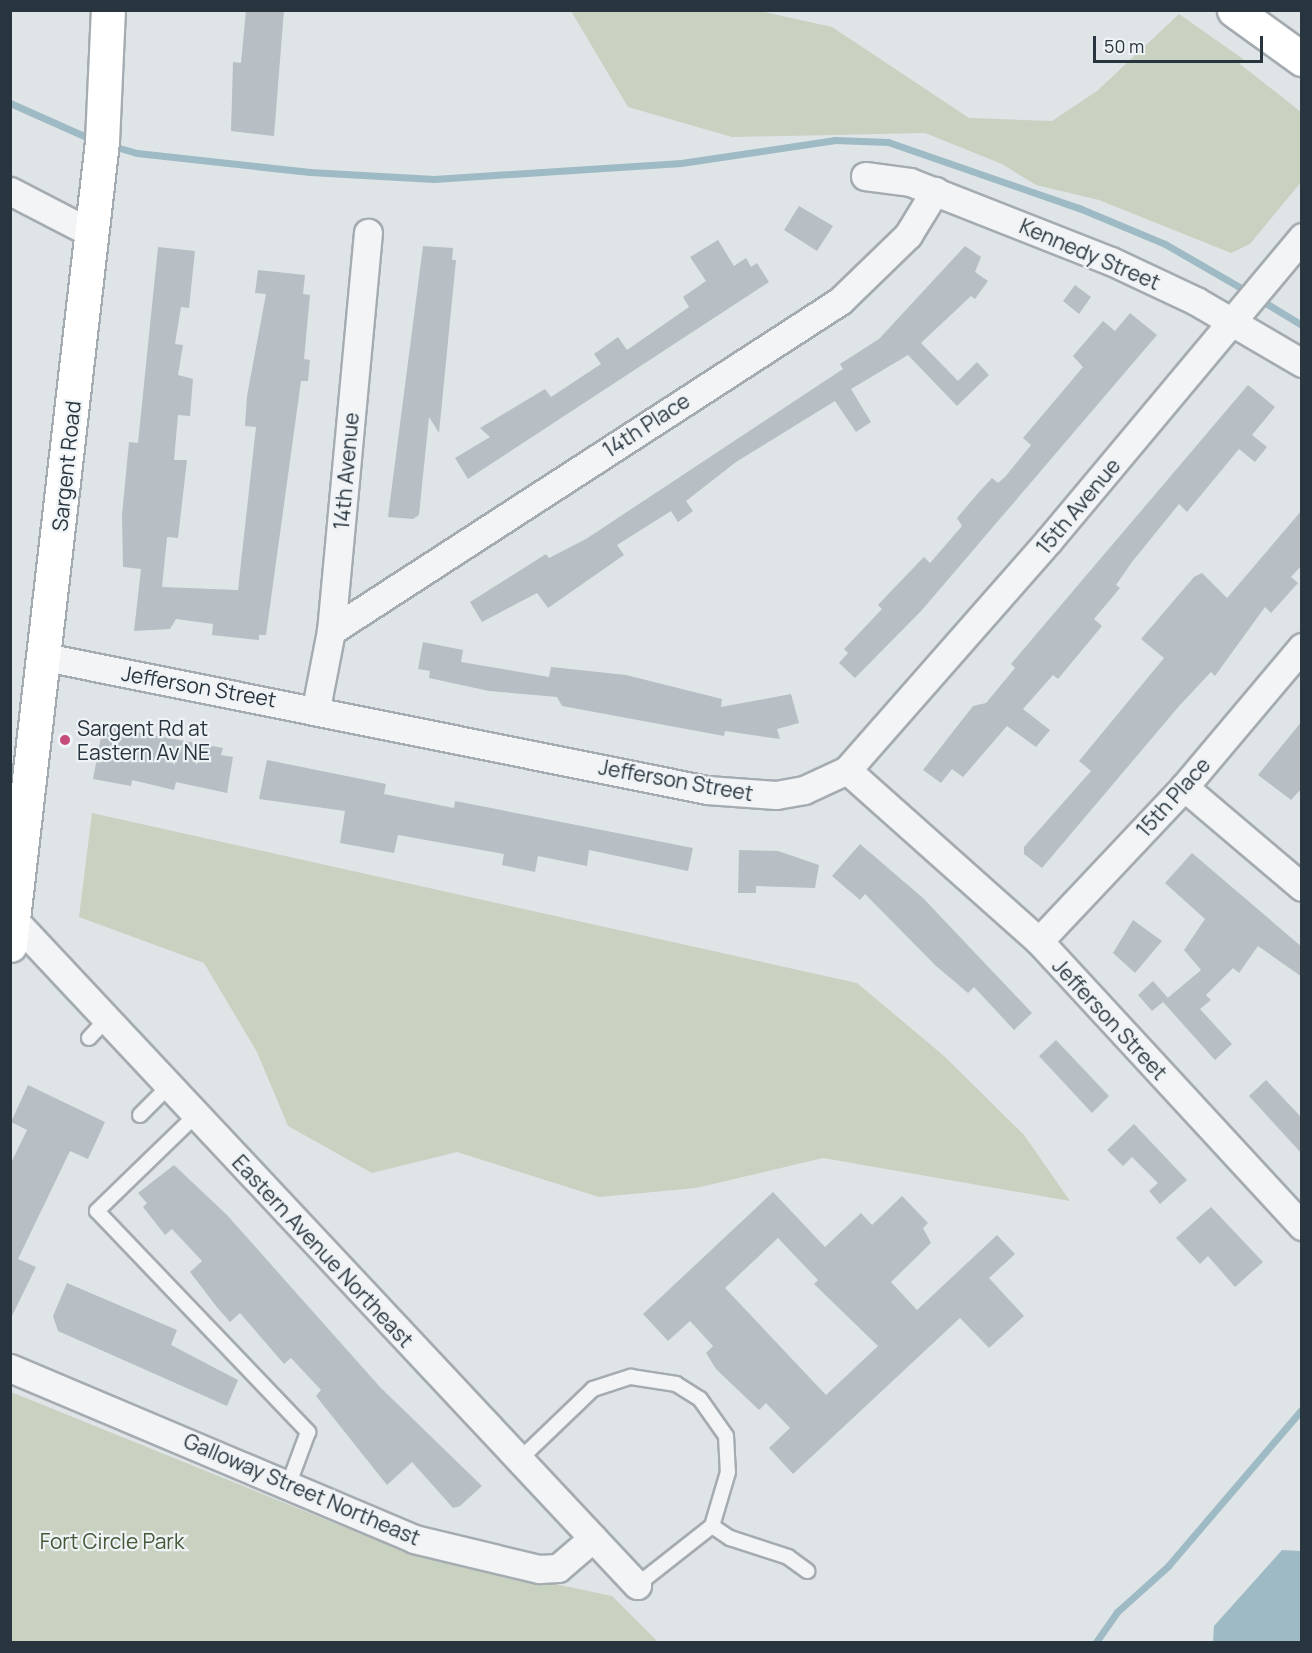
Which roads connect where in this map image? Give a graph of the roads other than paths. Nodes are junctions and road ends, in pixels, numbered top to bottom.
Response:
1 (108, 10) edge
2 (1234, 10) edge
3 (1302, 59) edge
4 (865, 176) dead end
5 (10, 191) edge
6 (935, 191) junction
7 (91, 233) junction
8 (368, 233) dead end
9 (1302, 237) edge
10 (1247, 302) junction
11 (1302, 363) edge
12 (331, 631) junction
13 (1302, 647) edge
14 (45, 657) junction
15 (316, 708) junction
16 (847, 770) junction
17 (1184, 787) junction
18 (21, 794) edge
19 (1302, 887) edge
20 (12, 928) edge
21 (1039, 941) junction
22 (169, 1086) junction
23 (141, 1114) dead end
24 (196, 1115) junction
25 (1302, 1226) edge
26 (10, 1368) edge
27 (518, 1461) junction
28 (288, 1486) junction
29 (712, 1526) junction
30 (592, 1538) junction
31 (807, 1571) dead end
32 (637, 1585) joint

1 - 7 main road, Sargent Road
2 - 3 main road
4 - 6 street, Kennedy Street
5 - 7 street
6 - 10 street, Kennedy Street
6 - 12 street, 14th Place
7 - 14 main road, Sargent Road
8 - 12 street, 14th Avenue
9 - 10 street, 15th Avenue
10 - 11 street, Kennedy Street
10 - 16 street, 15th Avenue
12 - 15 street, 14th Avenue
13 - 17 street, 15th Place
14 - 15 street, Jefferson Street
14 - 18 main road, Sargent Road
15 - 16 street, Jefferson Street
16 - 21 street, Jefferson Street
17 - 19 street
17 - 21 street, 15th Place
18 - 20 main road, Sargent Road
20 - 22 street, Eastern Avenue Northeast
21 - 25 street, Jefferson Street
22 - 23 lane
22 - 24 street, Eastern Avenue Northeast
24 - 27 street, Eastern Avenue Northeast
24 - 28 lane
26 - 28 street, Galloway Street Northeast
27 - 29 lane
27 - 30 street, Eastern Avenue Northeast
28 - 30 street, Galloway Street Northeast
29 - 31 lane
29 - 32 lane
30 - 32 street, Eastern Avenue Northeast

